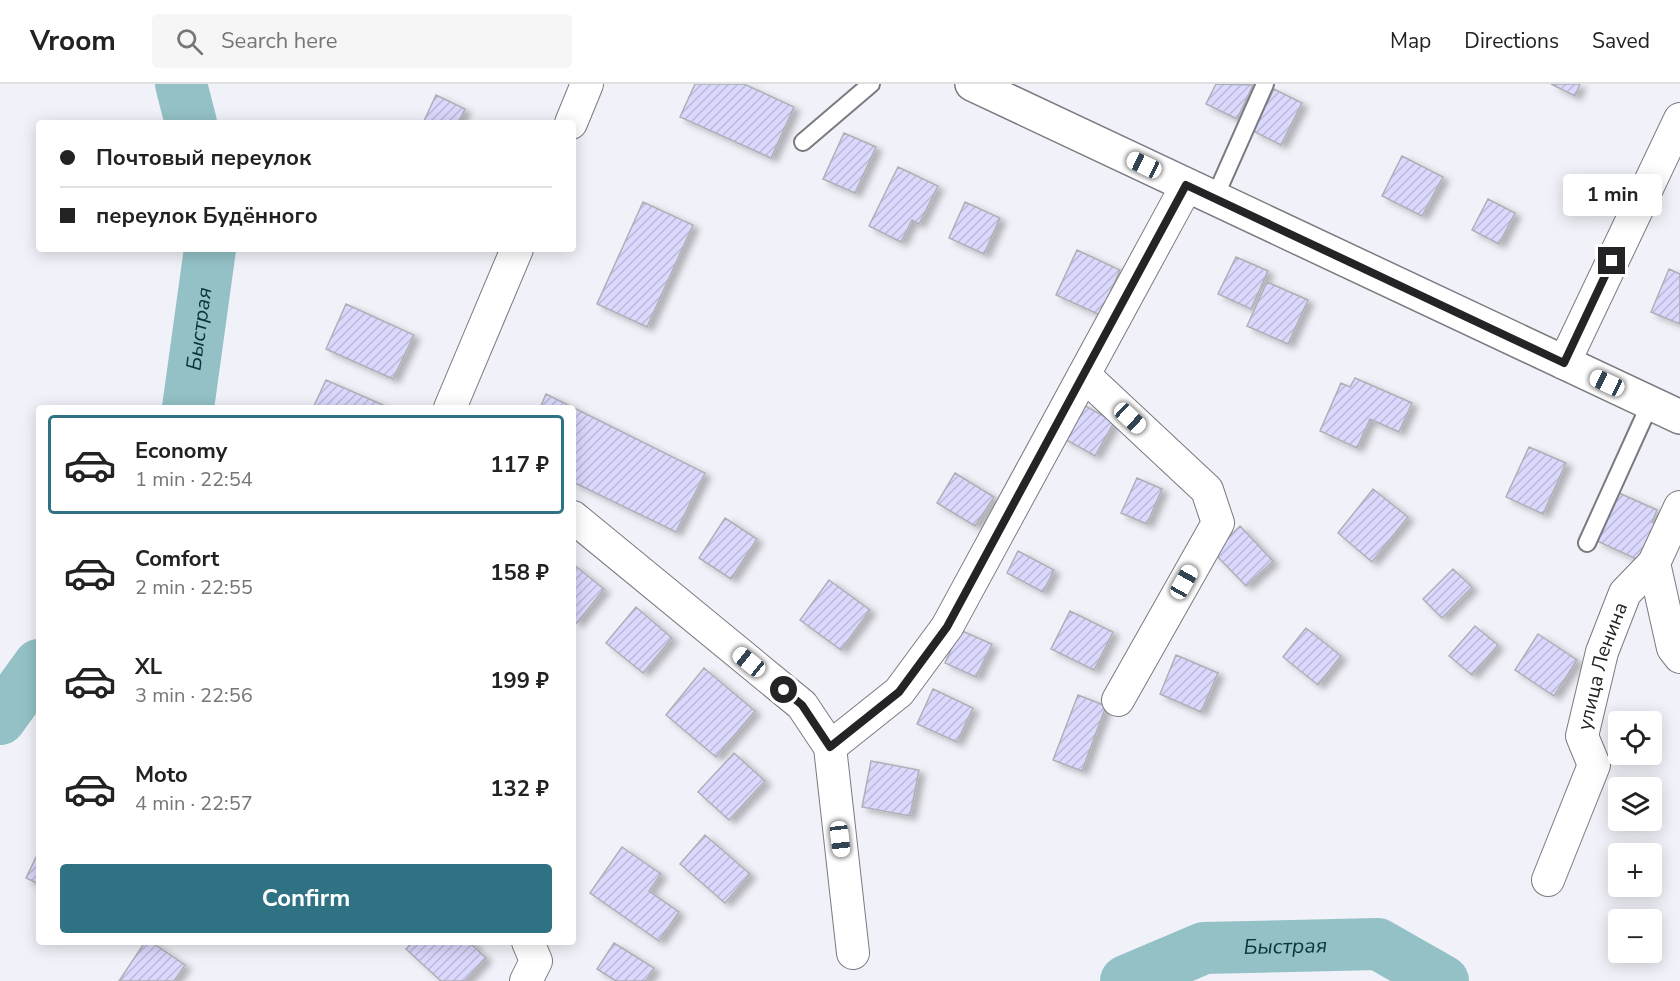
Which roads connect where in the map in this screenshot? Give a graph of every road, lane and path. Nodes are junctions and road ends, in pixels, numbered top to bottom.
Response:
1 (587, 84) edge
2 (871, 84) edge
3 (972, 84) edge
4 (1265, 84) edge
5 (1680, 118) edge
6 (572, 120) edge
7 (803, 142) dead end
8 (1200, 192) junction
9 (516, 252) edge
10 (1564, 363) junction
11 (1084, 375) junction
12 (1650, 404) junction
13 (451, 405) edge
14 (1680, 417) edge
15 (1680, 507) edge
16 (576, 519) edge
17 (1587, 543) dead end
18 (1654, 563) junction
19 (1680, 657) edge
20 (1118, 700) dead end
21 (830, 747) junction
22 (1548, 880) dead end
23 (529, 945) edge
24 (853, 953) dead end
25 (526, 981) edge

1 - 6 street
2 - 7 lane
3 - 8 street
4 - 8 lane
5 - 10 street
8 - 10 street
8 - 11 street
9 - 13 street
10 - 12 street
11 - 20 street
11 - 21 street
12 - 14 street
12 - 17 lane
15 - 18 street, улица Ленина
16 - 21 street
18 - 19 street
18 - 22 street, улица Ленина
21 - 24 street
23 - 25 street

